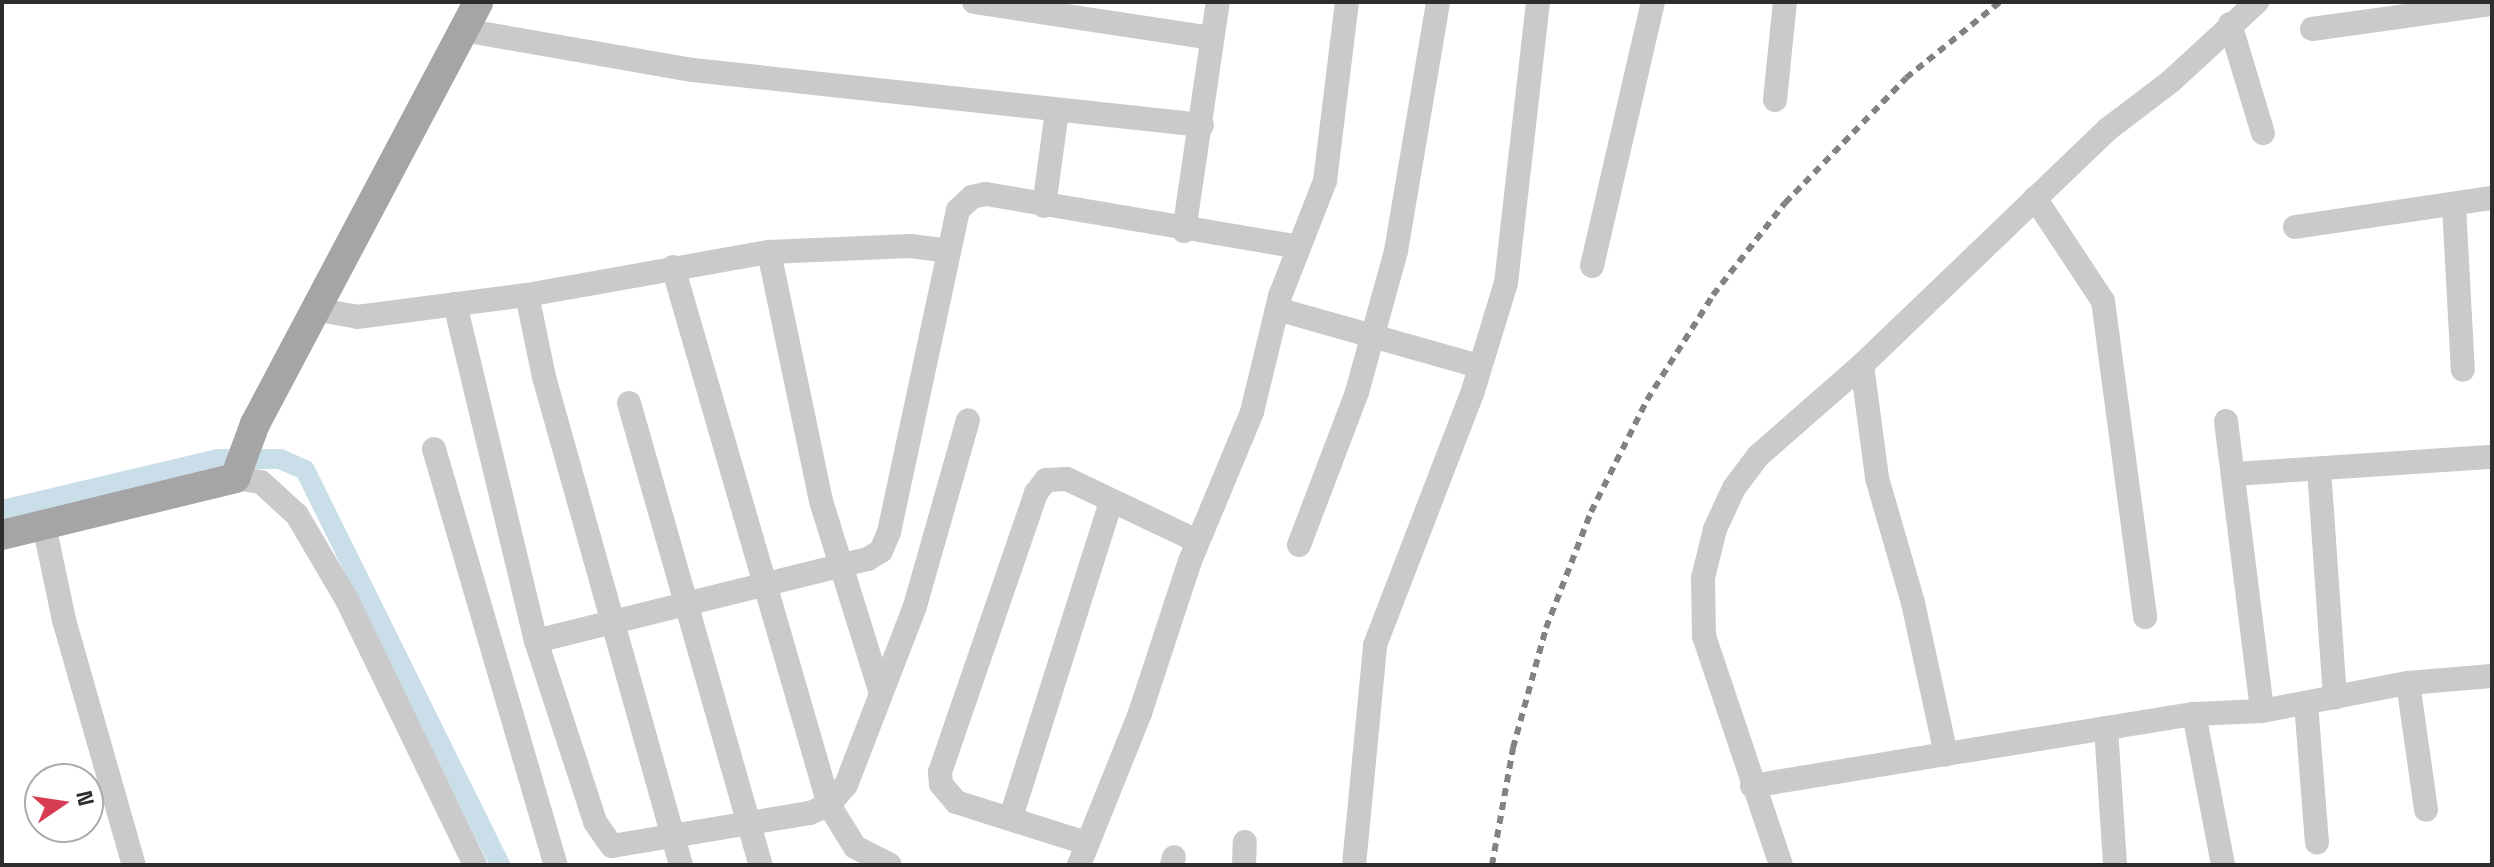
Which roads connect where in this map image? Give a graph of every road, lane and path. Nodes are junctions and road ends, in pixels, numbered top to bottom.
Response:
1 (478, 2) edge
2 (974, 2) edge
3 (1218, 2) edge
4 (1347, 2) edge
5 (1438, 2) edge
6 (1538, 2) edge
7 (1653, 2) edge
8 (1785, 2) edge
9 (2257, 2) edge
10 (2492, 4) edge
11 (2230, 24) junction
12 (2312, 29) dead end
13 (463, 30) junction
14 (1211, 38) junction
15 (1775, 100) dead end
16 (1057, 111) junction
17 (1202, 125) junction
18 (2263, 133) dead end
19 (2035, 198) junction
20 (2492, 198) edge
21 (1044, 206) junction
22 (2454, 206) junction
23 (2295, 227) dead end
24 (1184, 231) junction
25 (1298, 247) junction
26 (949, 251) junction
27 (769, 252) junction
28 (1592, 266) dead end
29 (673, 267) junction
30 (527, 295) junction
31 (455, 304) junction
32 (1277, 309) junction
33 (319, 310) junction
34 (1372, 336) junction
35 (1862, 365) junction
36 (1478, 366) junction
37 (2463, 370) dead end
38 (629, 403) dead end
39 (968, 420) dead end
40 (2226, 421) dead end
41 (434, 449) dead end
42 (2492, 457) edge
43 (242, 464) junction
44 (2319, 469) junction
45 (2234, 474) junction
46 (1111, 502) junction
47 (44, 525) junction
48 (2, 535) edge
49 (1197, 541) junction
50 (1299, 545) dead end
51 (838, 566) junction
52 (768, 584) junction
53 (687, 602) junction
54 (2145, 617) dead end
55 (611, 621) junction
56 (536, 641) junction
57 (2492, 676) edge
58 (2408, 683) junction
59 (880, 691) junction
60 (2335, 697) junction
61 (2306, 703) junction
62 (2262, 711) junction
63 (2194, 714) junction
64 (2106, 728) junction
65 (1946, 754) junction
66 (1752, 786) junction
67 (829, 805) junction
68 (2426, 810) dead end
69 (1011, 817) junction
70 (745, 821) junction
71 (673, 837) junction
72 (2317, 843) dead end
73 (1082, 854) edge
74 (853, 856) edge
75 (134, 865) edge
76 (475, 865) edge
77 (556, 865) edge
78 (681, 865) edge
79 (761, 865) edge
80 (890, 865) edge
81 (1354, 865) edge
82 (1781, 865) edge
83 (2115, 865) edge
84 (2223, 865) edge

1 - 13 main road
2 - 14 street
3 - 14 street
4 - 25 street
5 - 34 street
6 - 36 street
7 - 28 street
8 - 15 street
9 - 11 street
10 - 12 street
11 - 18 street
11 - 19 street
13 - 16 street
13 - 33 main road
14 - 17 street
16 - 17 street
16 - 21 street
17 - 24 street
19 - 35 street
19 - 54 street
20 - 22 street
21 - 24 street
21 - 26 street
22 - 23 street
22 - 37 street
24 - 25 street
25 - 32 street
26 - 27 street
26 - 51 street
27 - 29 street
27 - 51 street
29 - 30 street
29 - 52 street
30 - 31 street
30 - 55 street
31 - 33 street
31 - 56 street
32 - 34 street
32 - 49 street
33 - 43 main road
34 - 36 street
34 - 50 street
35 - 65 street
35 - 66 street
36 - 81 street
38 - 53 street
39 - 59 street
40 - 45 street
41 - 77 street
42 - 44 street
43 - 47 main road
43 - 76 street
44 - 45 street
44 - 60 street
45 - 62 street
46 - 49 street
46 - 69 street
46 - 69 street
47 - 48 main road
47 - 75 street
49 - 73 street
51 - 52 street
51 - 59 street
52 - 53 street
52 - 67 street
53 - 55 street
53 - 70 street
55 - 56 street
55 - 71 street
56 - 71 street
57 - 58 street
58 - 60 street
58 - 68 street
59 - 67 street
60 - 61 street
61 - 62 street
61 - 72 street
62 - 63 street
63 - 64 street
63 - 84 street
64 - 65 street
64 - 83 street
65 - 66 street
66 - 82 street
67 - 70 street
67 - 74 street
69 - 73 street
70 - 71 street
70 - 79 street
71 - 78 street
74 - 80 street

